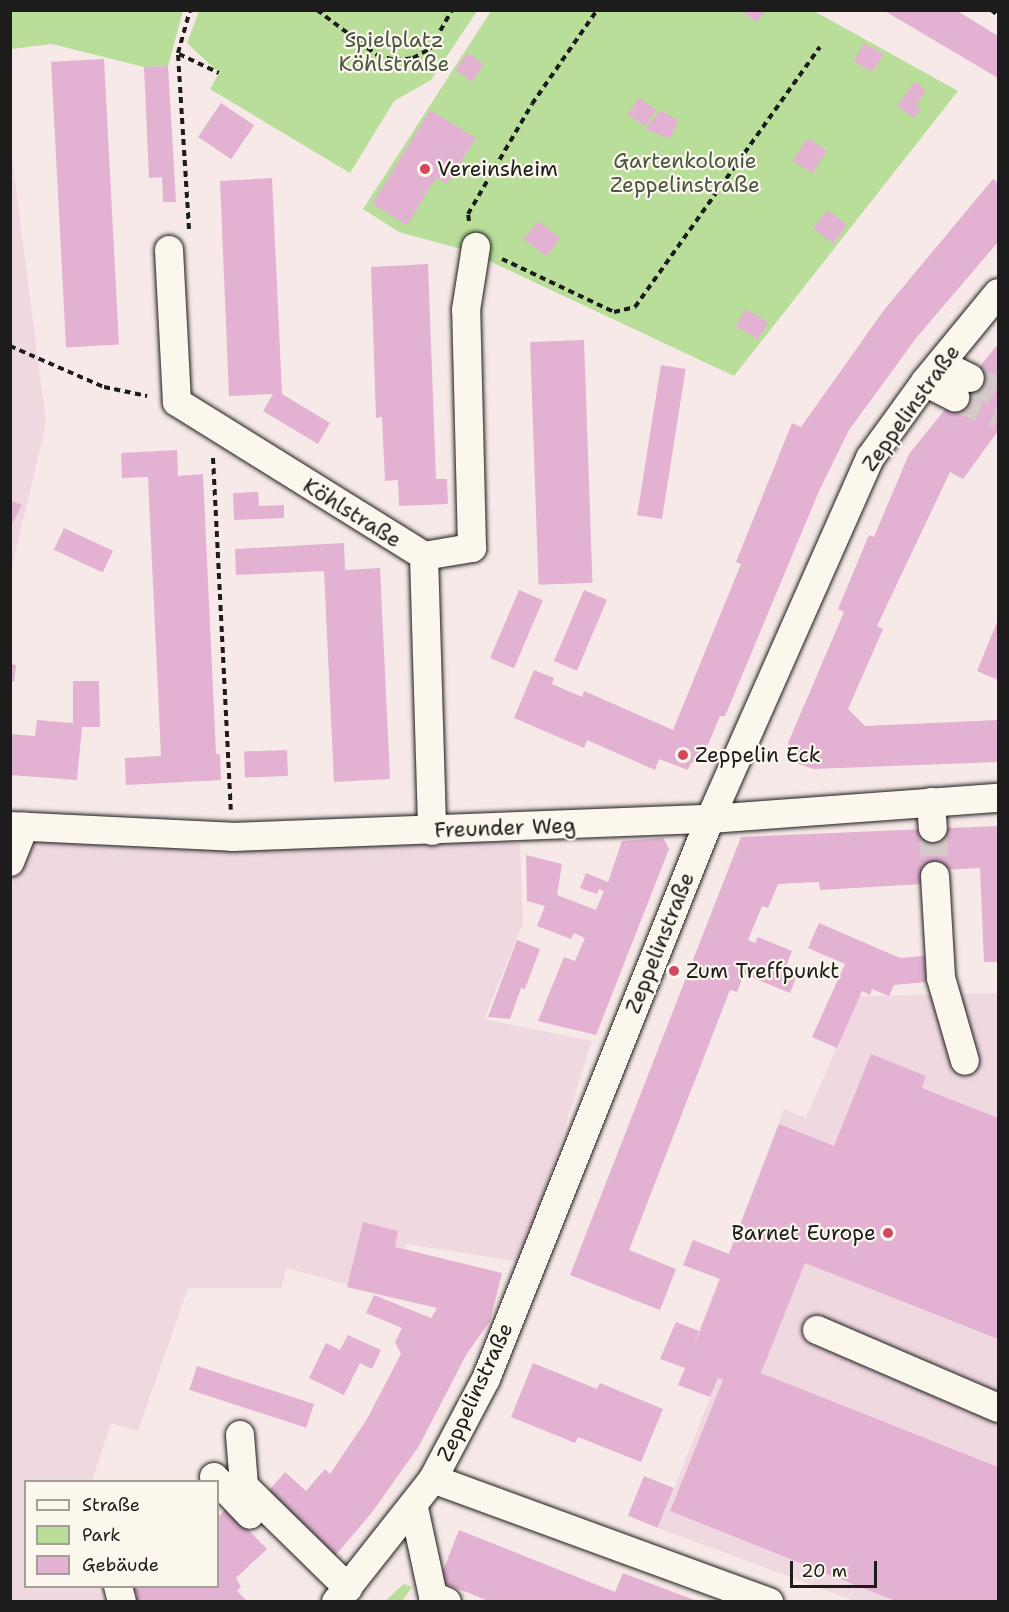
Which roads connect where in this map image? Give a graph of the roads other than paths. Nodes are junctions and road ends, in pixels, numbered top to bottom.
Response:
1 (476, 247) road end
2 (170, 250) road end
3 (999, 293) edge
4 (933, 373) junction
5 (963, 387) tunnel mouth
6 (424, 556) junction
7 (999, 798) edge
8 (710, 819) junction
9 (17, 827) edge
10 (432, 831) junction
11 (10, 862) edge
12 (935, 876) tunnel mouth
13 (965, 1061) dead end
14 (817, 1330) dead end
15 (999, 1408) edge
16 (240, 1435) dead end
17 (214, 1477) dead end
18 (433, 1479) junction
19 (217, 1480) edge
20 (219, 1482) edge
21 (414, 1508) junction
22 (339, 1597) edge
23 (447, 1602) edge
24 (769, 1602) edge

1 - 6 street
2 - 6 street, Köhlstraße
3 - 4 street, Zeppelinstraße
4 - 5 street
4 - 8 street, Zeppelinstraße
6 - 10 street, Köhlstraße
7 - 8 street, Freunder Weg
8 - 10 street, Freunder Weg
8 - 18 street, Zeppelinstraße
9 - 10 street, Freunder Weg
9 - 11 street
12 - 13 street
14 - 15 street
16 - 22 street
17 - 19 street
18 - 21 street, Zeppelinstraße
18 - 24 street
20 - 22 street
21 - 22 street, Zeppelinstraße
21 - 23 street

